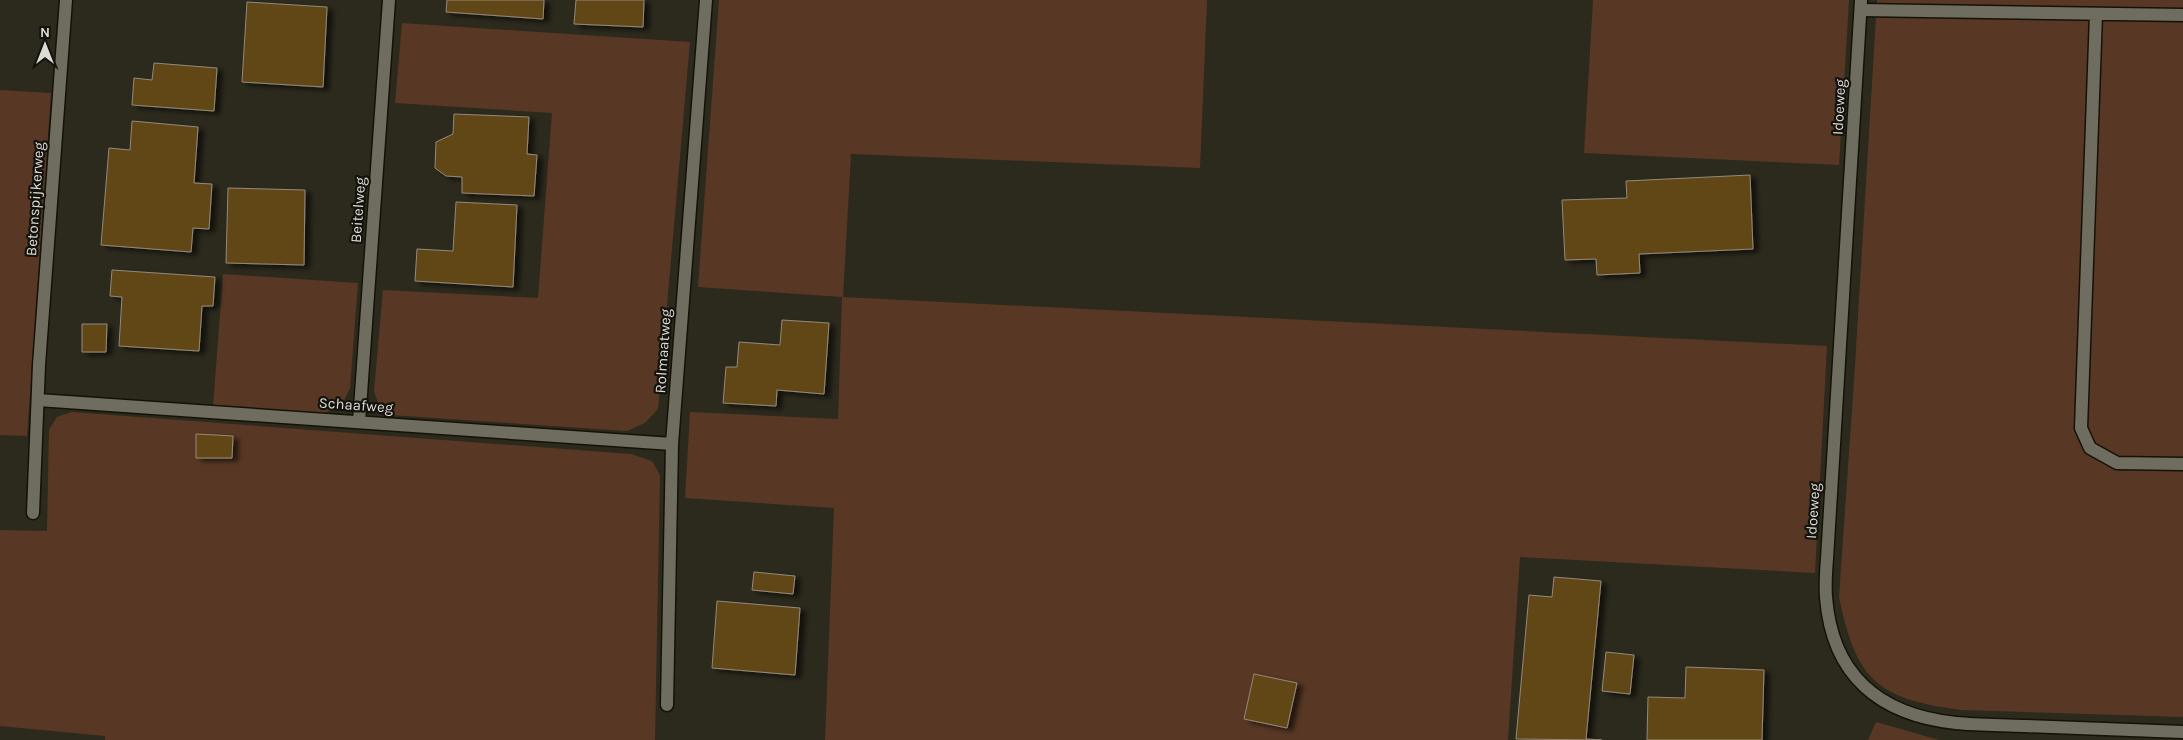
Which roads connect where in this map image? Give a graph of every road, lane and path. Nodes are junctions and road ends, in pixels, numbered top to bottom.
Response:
1 (66, 0) edge
2 (389, 0) edge
3 (706, 0) edge
4 (1861, 5) edge
5 (2096, 14) junction
6 (2183, 15) edge
7 (38, 400) junction
8 (359, 422) junction
9 (672, 444) junction
10 (2183, 464) edge
11 (33, 513) dead end
12 (667, 705) dead end
13 (2183, 732) edge

1 - 7 street, Betonspijkerweg
2 - 8 street, Beitelweg
3 - 9 street, Rolmaatweg
4 - 5 street
4 - 13 street, Idoeweg
5 - 6 street
5 - 10 street
7 - 8 street, Schaafweg
7 - 11 street, Betonspijkerweg
8 - 9 street, Schaafweg
9 - 12 street, Rolmaatweg

